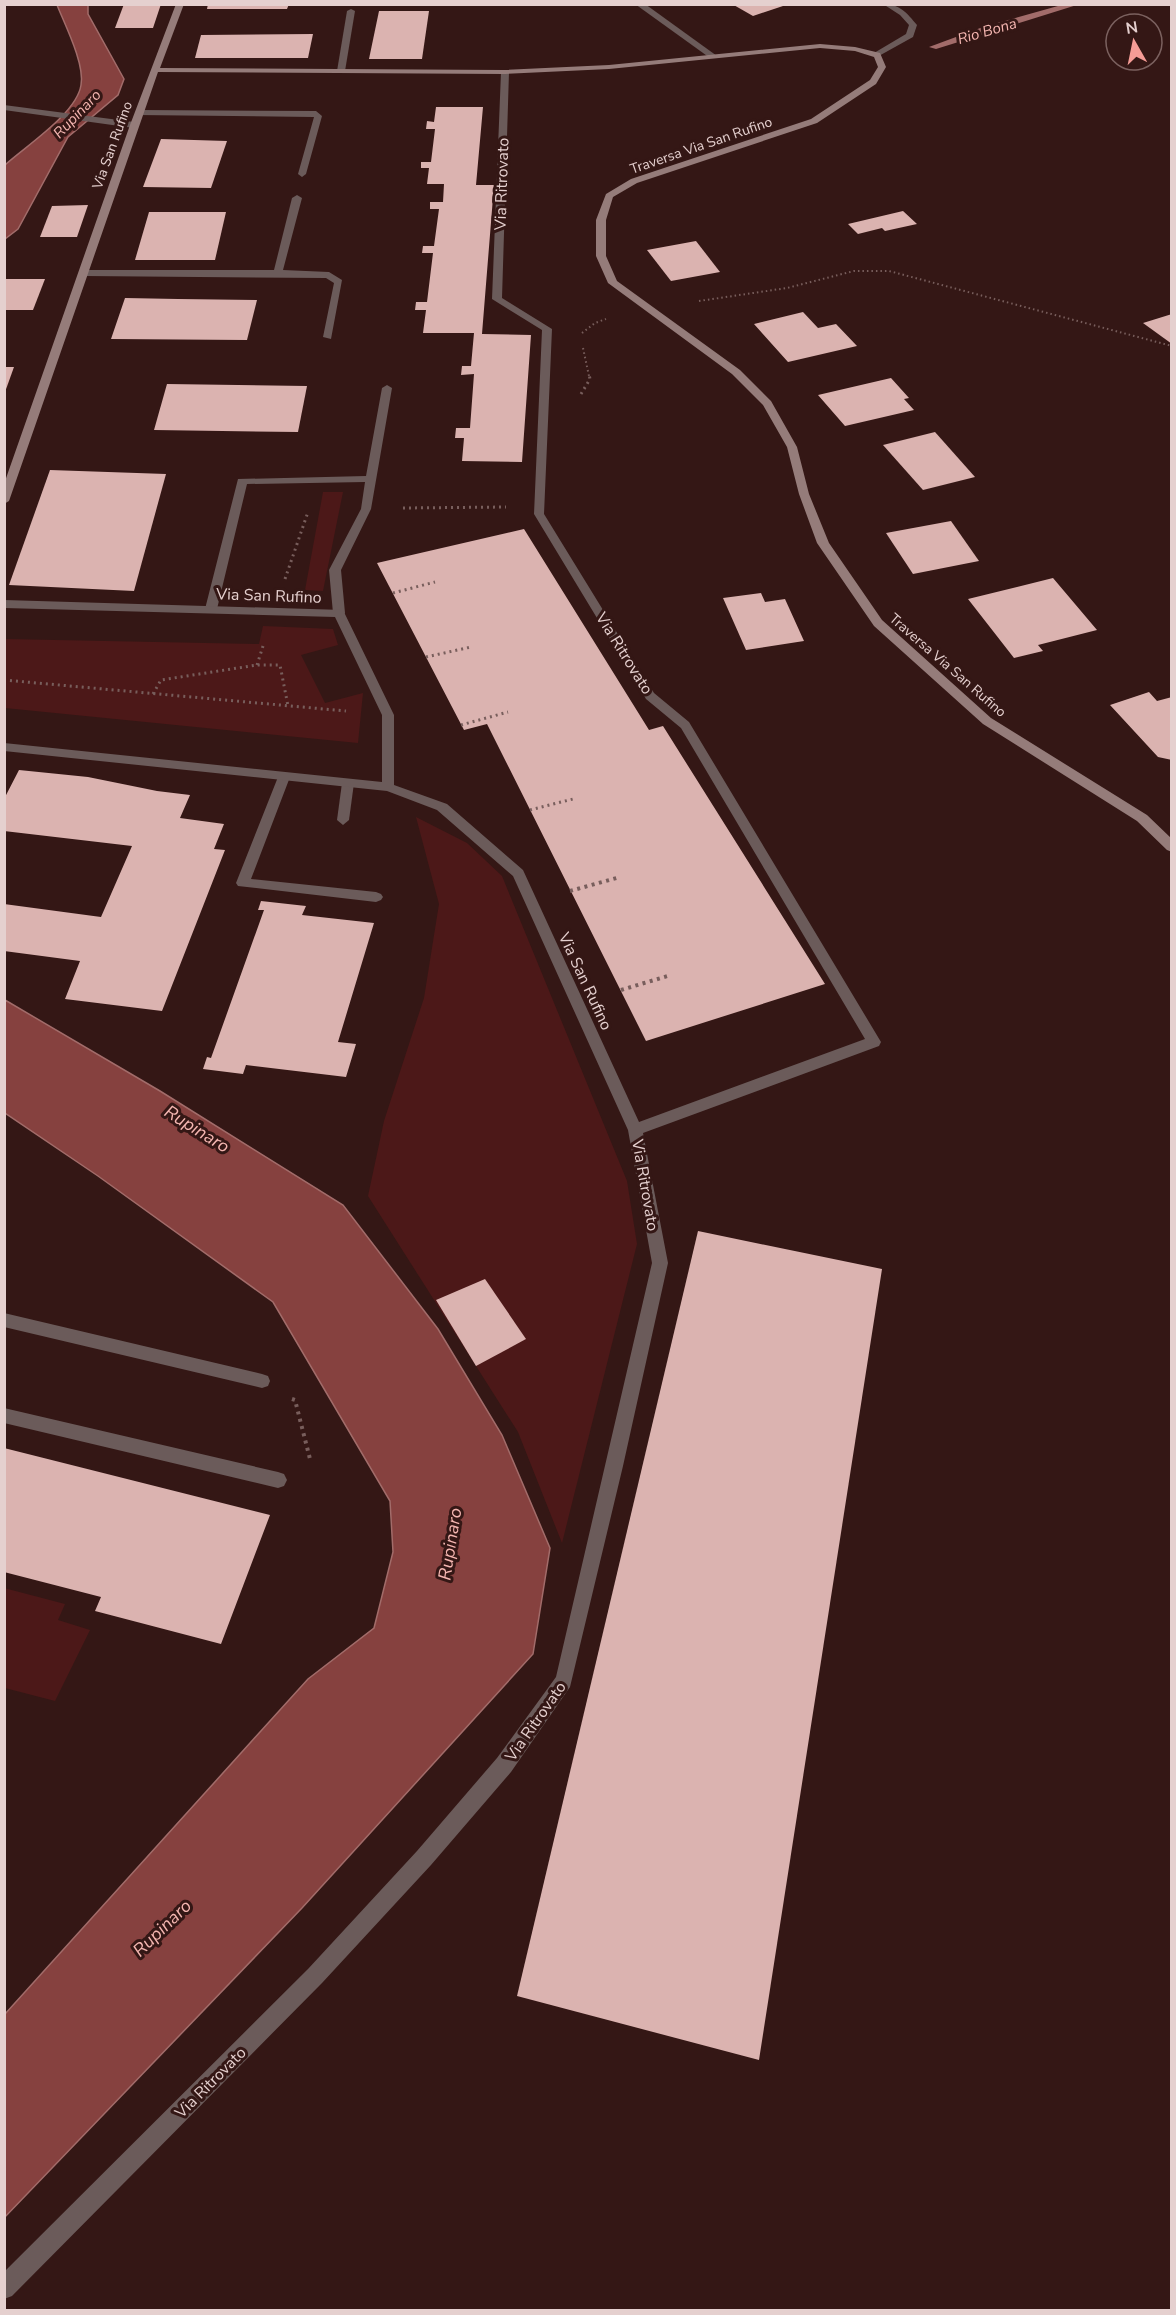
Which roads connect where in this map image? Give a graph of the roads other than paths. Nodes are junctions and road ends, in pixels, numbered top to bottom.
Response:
1 (180, 4) edge
2 (639, 4) edge
3 (887, 4) edge
4 (351, 11) dead end
5 (877, 55) junction
6 (713, 56) junction
7 (157, 70) junction
8 (341, 71) junction
9 (505, 72) junction
10 (4, 107) edge
11 (139, 113) junction
12 (134, 125) junction
13 (302, 174) dead end
14 (297, 198) dead end
15 (84, 273) junction
16 (278, 273) junction
17 (328, 337) dead end
18 (387, 388) dead end
19 (371, 479) junction
20 (4, 501) edge
21 (4, 604) edge
22 (211, 609) junction
23 (339, 613) junction
24 (4, 747) edge
25 (284, 777) junction
26 (348, 783) junction
27 (388, 788) junction
28 (343, 820) dead end
29 (1172, 847) edge
30 (376, 897) dead end
31 (635, 1130) junction
32 (4, 1320) edge
33 (262, 1381) road end
34 (4, 1415) edge
35 (278, 1480) dead end
36 (4, 2288) edge

1 - 7 street, Via San Rufino
2 - 6 street
3 - 5 street
4 - 8 street
5 - 6 street
5 - 29 street, Traversa Via San Rufino
6 - 9 street
7 - 8 street
7 - 11 street, Via San Rufino
8 - 9 street
9 - 31 street, Via Ritrovato
10 - 12 street
11 - 12 street, Via San Rufino
11 - 13 street
12 - 15 street, Via San Rufino
14 - 16 street
15 - 16 street
15 - 20 street, Via San Rufino
16 - 17 street
18 - 19 street
19 - 22 street
19 - 23 street
21 - 22 street, Via San Rufino
22 - 23 street, Via San Rufino
23 - 27 street, Via San Rufino
24 - 25 street
25 - 26 street
25 - 30 street
26 - 27 street
26 - 28 street
27 - 31 street, Via San Rufino
31 - 36 street, Via Ritrovato
32 - 33 street
34 - 35 street

